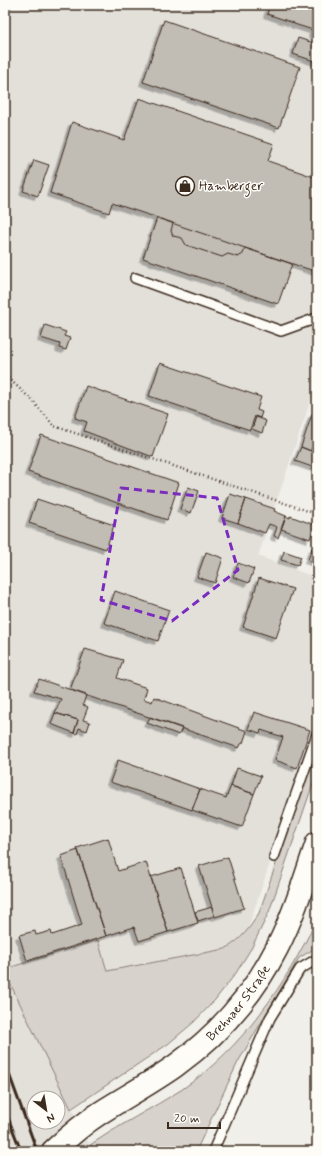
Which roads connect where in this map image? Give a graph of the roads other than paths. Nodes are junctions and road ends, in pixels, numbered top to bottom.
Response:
1 (135, 278) dead end
2 (317, 318) edge
3 (317, 734) edge
4 (317, 843) edge
5 (274, 857) dead end
6 (317, 959) edge
7 (53, 1151) edge
8 (213, 1151) edge

1 - 2 lane
3 - 5 lane
4 - 7 main road, Brehnaer Straße
6 - 8 lane

